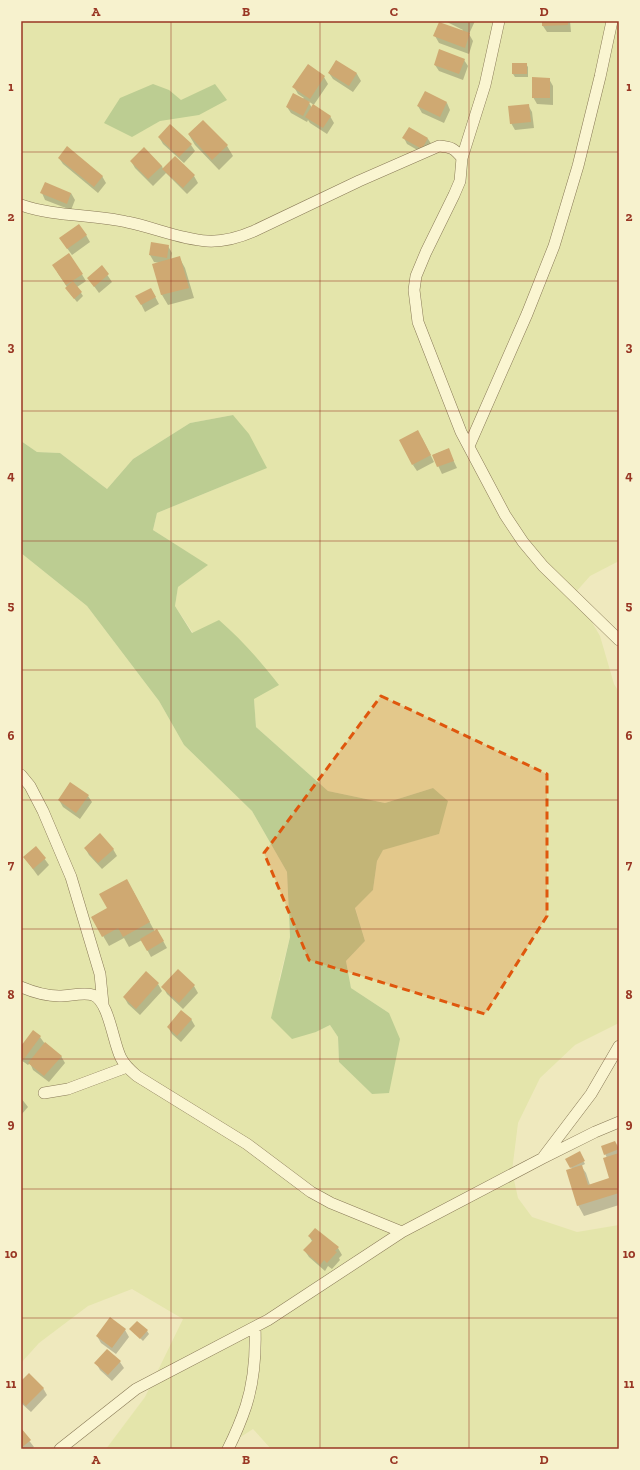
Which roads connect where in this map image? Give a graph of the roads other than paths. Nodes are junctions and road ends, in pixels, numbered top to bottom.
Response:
1 (499, 21) edge
2 (612, 21) edge
3 (462, 158) junction
4 (21, 205) edge
5 (469, 446) junction
6 (619, 640) edge
7 (21, 775) edge
8 (21, 987) edge
9 (103, 1004) junction
10 (619, 1046) edge
11 (127, 1067) junction
12 (44, 1093) dead end
13 (619, 1122) edge
14 (543, 1158) junction
15 (402, 1232) junction
16 (255, 1327) junction
17 (60, 1449) edge
18 (228, 1449) edge

1 - 3 street
2 - 5 street
3 - 4 street
3 - 5 street
5 - 6 street
7 - 9 street
8 - 9 street
9 - 11 street
10 - 14 street
11 - 12 street
11 - 15 street
13 - 14 street
14 - 15 street
15 - 16 street
16 - 17 street
16 - 18 street

